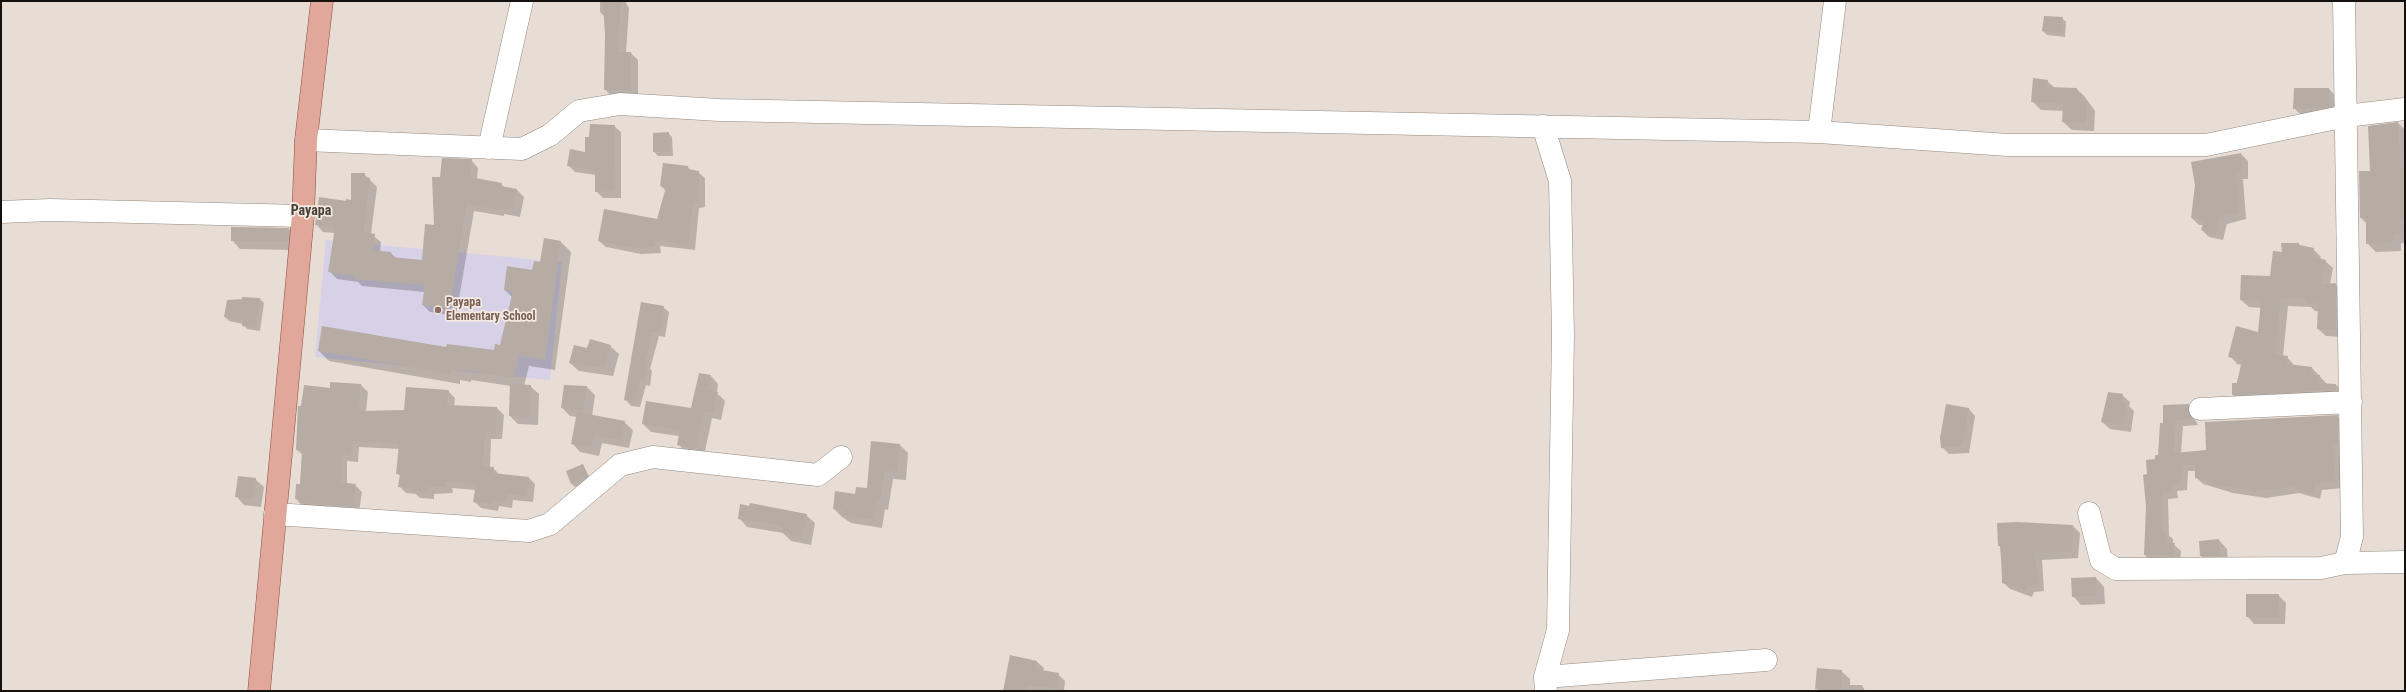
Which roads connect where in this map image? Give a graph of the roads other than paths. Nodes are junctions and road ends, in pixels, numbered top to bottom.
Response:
1 (322, 1) edge
2 (522, 1) edge
3 (1835, 1) edge
4 (2344, 1) edge
5 (2405, 109) edge
6 (2346, 116) junction
7 (1543, 126) junction
8 (1819, 132) junction
9 (306, 140) junction
10 (489, 148) junction
11 (1, 212) edge
12 (303, 216) junction
13 (2351, 402) junction
14 (2200, 409) dead end
15 (841, 457) dead end
16 (2089, 513) dead end
17 (275, 514) junction
18 (2405, 562) edge
19 (2344, 563) junction
20 (1766, 660) dead end
21 (1546, 684) edge
22 (259, 691) edge

1 - 9 main road
2 - 10 street
3 - 8 street
4 - 6 street
5 - 6 street
6 - 8 street
6 - 13 street
7 - 8 street
7 - 10 street
7 - 21 street
9 - 10 street
9 - 12 main road
11 - 12 street
12 - 17 main road
13 - 14 street
13 - 19 street
15 - 17 street
16 - 19 street
17 - 22 main road
18 - 19 street
20 - 21 street

